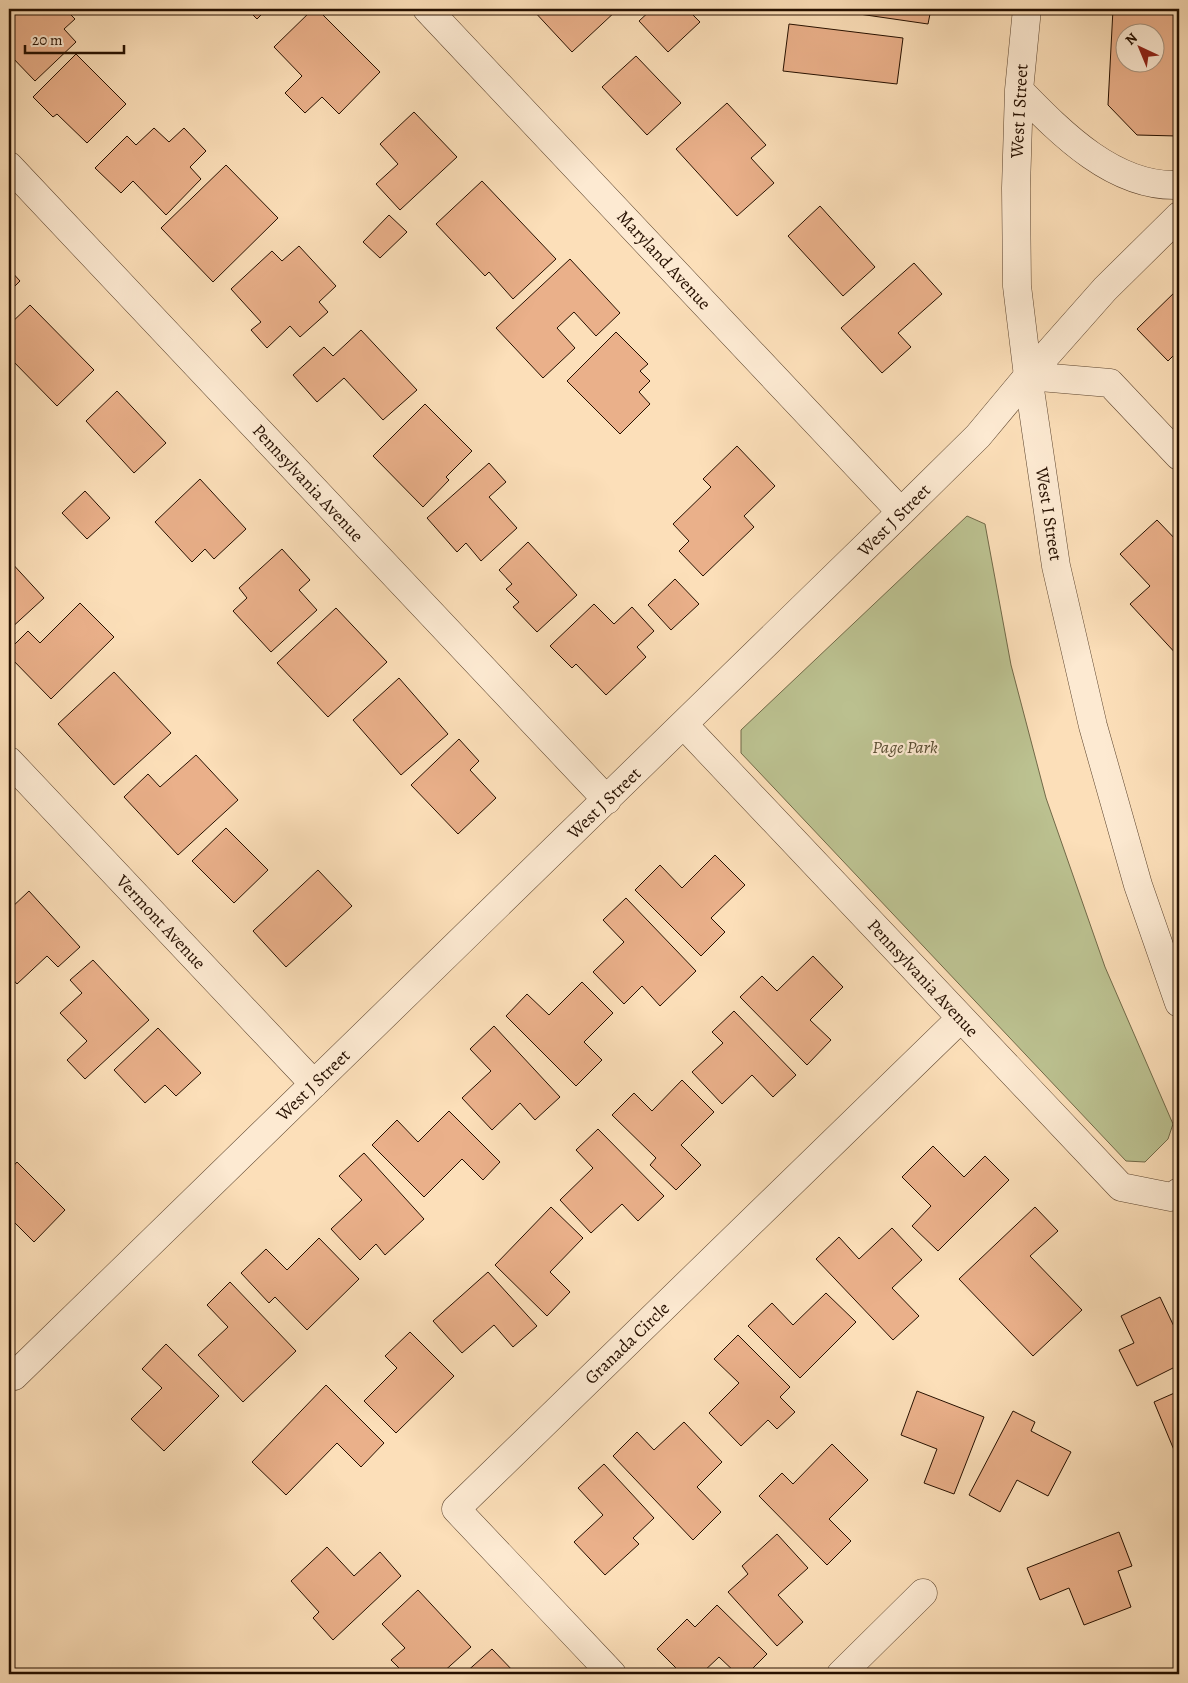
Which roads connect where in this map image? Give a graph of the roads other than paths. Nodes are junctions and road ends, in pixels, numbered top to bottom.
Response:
1 (427, 9) edge
2 (1027, 9) edge
3 (1019, 90) junction
4 (9, 166) edge
5 (1179, 185) edge
6 (1179, 216) edge
7 (1028, 376) junction
8 (1179, 456) edge
9 (901, 512) junction
10 (684, 725) junction
11 (9, 761) edge
12 (607, 800) junction
13 (1179, 1003) edge
14 (961, 1018) junction
15 (314, 1084) junction
16 (1179, 1192) edge
17 (11, 1373) edge
18 (923, 1593) dead end
19 (612, 1674) edge
20 (841, 1674) edge

1 - 9 street, Maryland Avenue
2 - 3 street, West I Street
3 - 5 street
3 - 7 street, West I Street
4 - 12 street, Pennsylvania Avenue
6 - 7 street, West J Street
7 - 8 street
7 - 9 street, West J Street
7 - 13 street, West I Street
9 - 10 street, West J Street
10 - 12 street, West J Street
10 - 14 street, Pennsylvania Avenue
11 - 15 street, Vermont Avenue
12 - 15 street, West J Street
14 - 16 street, Pennsylvania Avenue
14 - 19 street, Granada Circle
15 - 17 street, West J Street
18 - 20 street

